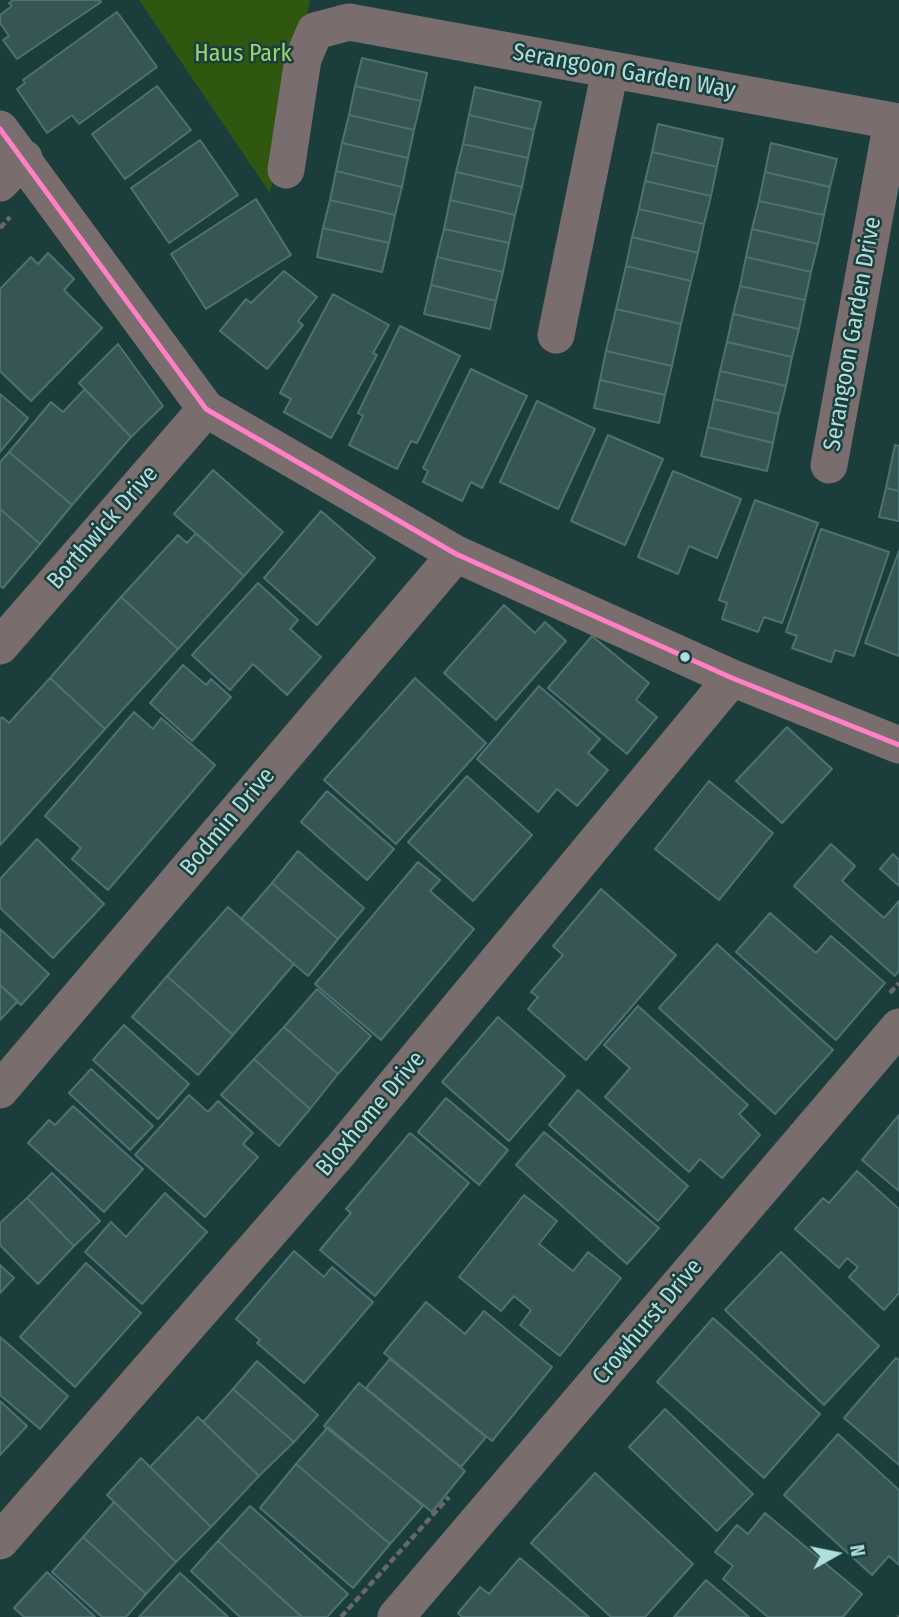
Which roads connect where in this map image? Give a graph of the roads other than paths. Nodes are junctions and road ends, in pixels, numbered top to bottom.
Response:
1 (610, 70) junction
2 (896, 121) edge
3 (0, 130) edge
4 (286, 170) dead end
5 (12, 171) edge
6 (556, 335) dead end
7 (206, 410) junction
8 (829, 465) dead end
9 (456, 554) junction
10 (0, 646) edge
11 (732, 678) junction
12 (899, 744) edge
13 (899, 1027) edge
14 (0, 1090) edge
15 (0, 1541) edge
16 (397, 1617) edge

1 - 2 street, Serangoon Garden Way
1 - 4 street, Serangoon Garden Way
1 - 6 street
2 - 8 street, Serangoon Garden Drive
3 - 5 street
5 - 7 street
7 - 9 street
7 - 10 street, Borthwick Drive
9 - 11 street
9 - 14 street, Bodmin Drive
11 - 12 street
11 - 15 street, Bloxhome Drive
13 - 16 street, Crowhurst Drive

